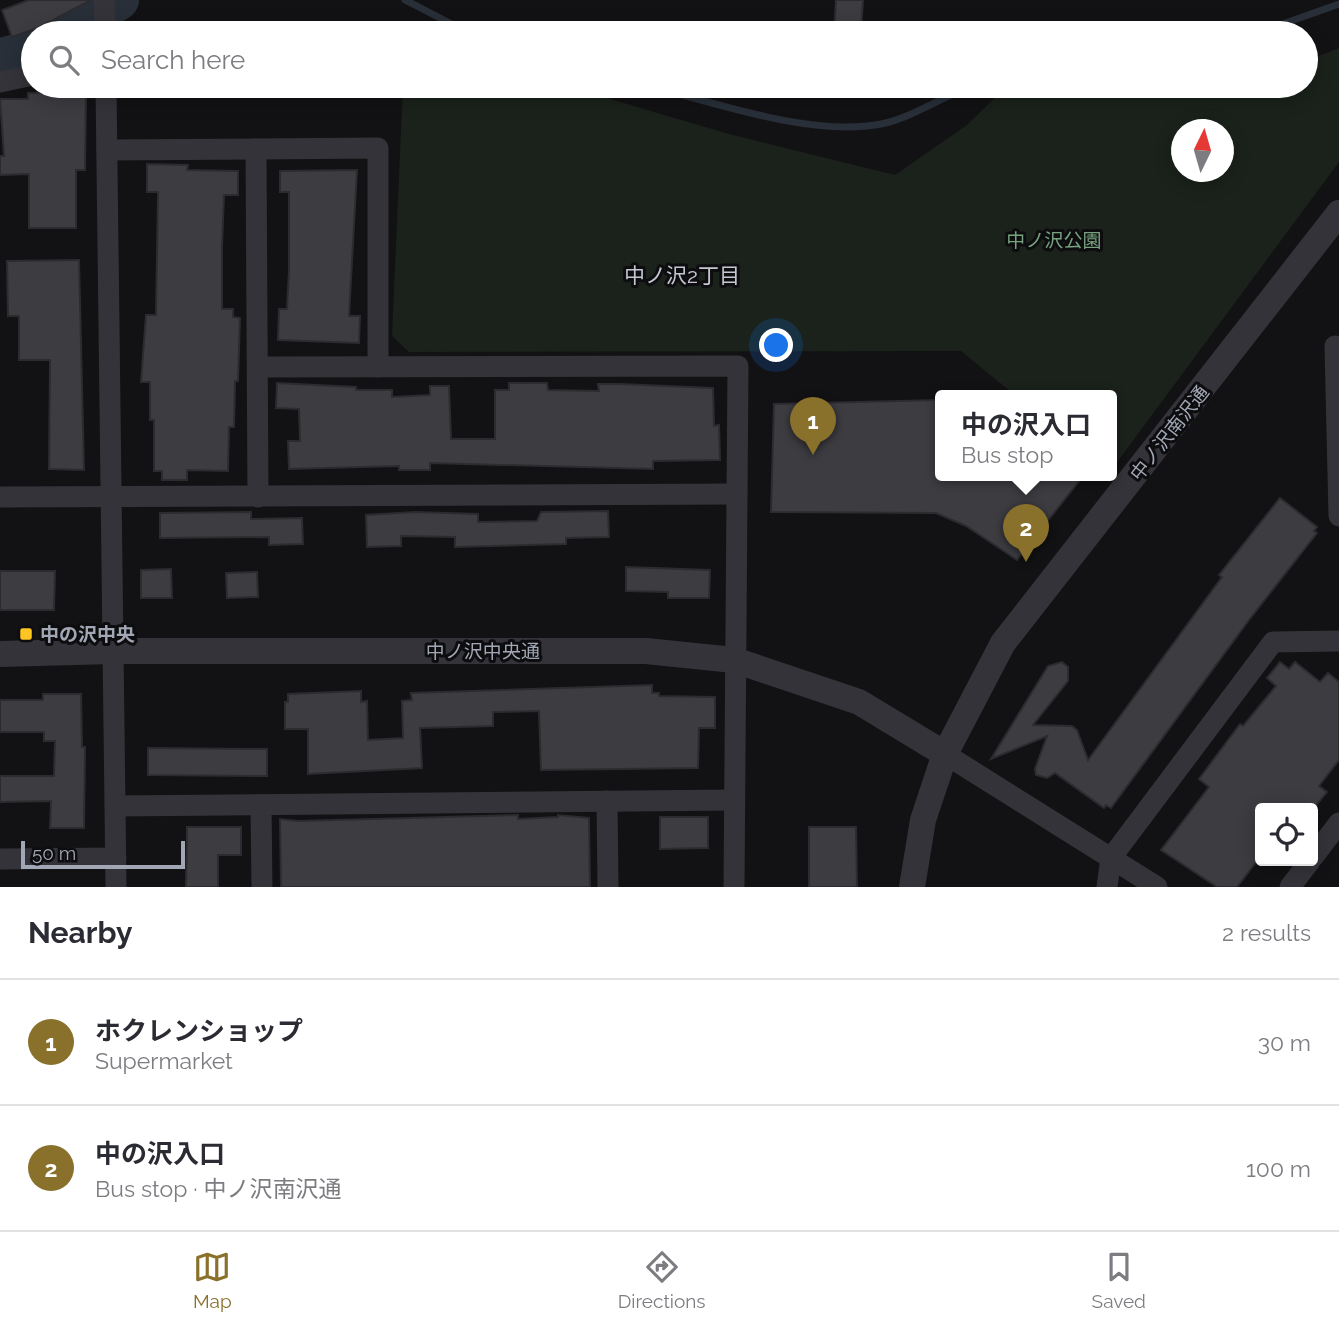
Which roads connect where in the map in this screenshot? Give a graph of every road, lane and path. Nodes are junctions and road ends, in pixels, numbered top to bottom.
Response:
1 (104, 0) edge
2 (105, 21) edge
3 (21, 78) edge
4 (0, 82) edge
5 (106, 98) edge
6 (256, 149) junction
7 (107, 150) junction
8 (1339, 213) edge
9 (1339, 347) edge
10 (258, 367) junction
11 (378, 367) junction
12 (737, 494) junction
13 (0, 497) edge
14 (258, 497) junction
15 (112, 498) junction
16 (1339, 516) edge
17 (1339, 641) edge
18 (114, 651) junction
19 (0, 654) edge
20 (734, 660) junction
21 (945, 754) junction
22 (733, 800) junction
23 (607, 801) junction
24 (115, 806) junction
25 (261, 806) junction
26 (1339, 823) edge
27 (1318, 850) edge
28 (116, 858) junction
29 (1111, 858) junction
30 (0, 859) edge
31 (1306, 866) edge
32 (116, 887) edge
33 (262, 887) edge
34 (608, 887) edge
35 (734, 887) edge
36 (912, 887) edge
37 (1107, 887) edge
38 (1157, 887) edge
39 (1290, 887) edge

1 - 2 street
3 - 4 street
5 - 7 street
6 - 7 street
6 - 10 street
6 - 11 street
7 - 15 street
8 - 21 street, 中ノ沢南沢通
9 - 16 street
10 - 11 street
10 - 14 street
11 - 12 street
12 - 14 street
12 - 20 street
13 - 15 street
14 - 15 street
15 - 18 street
17 - 29 street
18 - 19 street, 中ノ沢中央通
18 - 20 street, 中ノ沢中央通
18 - 24 street
20 - 21 street, 中ノ沢中央通
20 - 22 street
21 - 29 street
21 - 36 street, 中ノ沢南沢通
22 - 23 street
22 - 35 street
23 - 25 street
23 - 34 street
24 - 25 street
24 - 28 street
25 - 33 street
26 - 27 street
28 - 30 street
28 - 32 street
29 - 37 street
29 - 38 street
31 - 39 street

